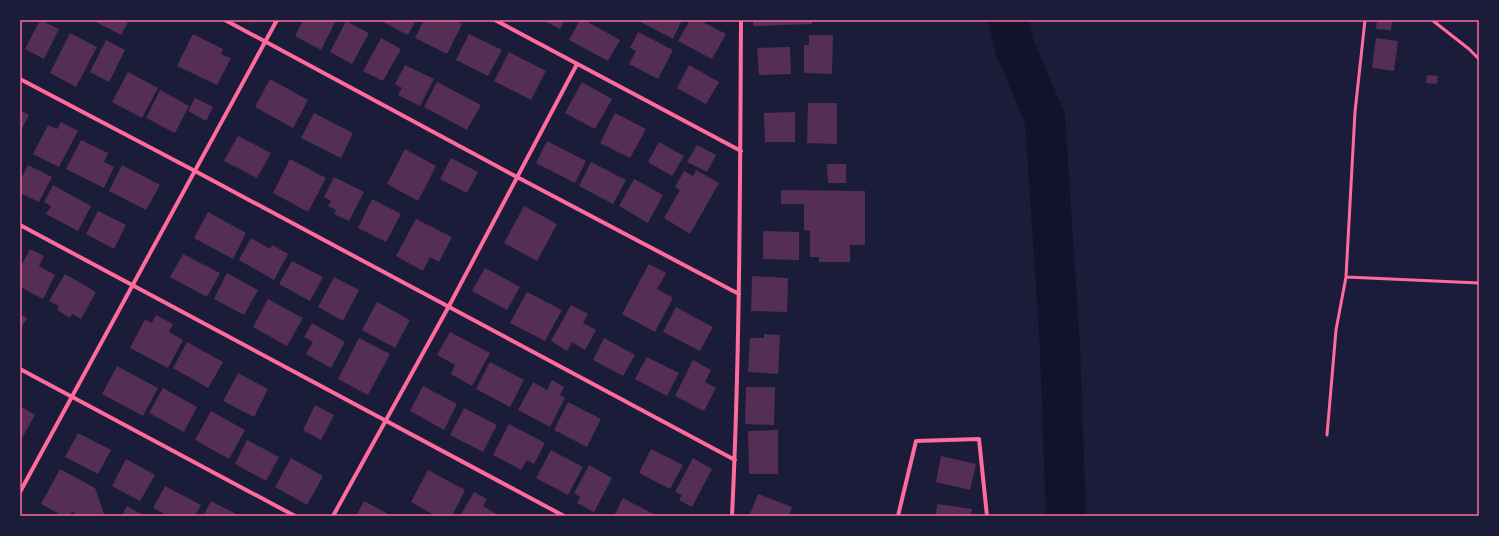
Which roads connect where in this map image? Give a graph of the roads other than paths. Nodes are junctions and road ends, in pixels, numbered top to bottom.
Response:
1 (226, 20) edge
2 (277, 20) edge
3 (495, 20) edge
4 (741, 20) edge
5 (1365, 20) edge
6 (1432, 20) edge
7 (265, 41) junction
8 (1479, 59) edge
9 (577, 64) junction
10 (20, 79) edge
11 (741, 151) junction
12 (195, 171) junction
13 (517, 177) junction
14 (20, 225) edge
15 (1346, 277) junction
16 (1479, 283) edge
17 (133, 284) junction
18 (739, 294) junction
19 (450, 306) junction
20 (20, 369) edge
21 (72, 396) junction
22 (386, 420) junction
23 (1327, 435) dead end
24 (735, 460) junction
25 (20, 492) edge
26 (295, 516) edge
27 (333, 516) edge
28 (564, 516) edge
29 (732, 516) edge
30 (898, 516) edge
31 (987, 516) edge

1 - 7 street
2 - 7 street
3 - 9 street
4 - 11 street
5 - 15 lane
6 - 8 lane
7 - 12 street
7 - 13 street
9 - 11 street
9 - 13 street
10 - 12 street
11 - 18 street
12 - 17 street
12 - 19 street
13 - 18 street
13 - 19 street
14 - 17 street
15 - 16 lane
15 - 23 lane
17 - 21 street
17 - 22 street
18 - 24 street
19 - 22 street
19 - 24 street
20 - 21 street
21 - 25 street
21 - 26 street
22 - 27 street
22 - 28 street
24 - 29 street
30 - 31 street

